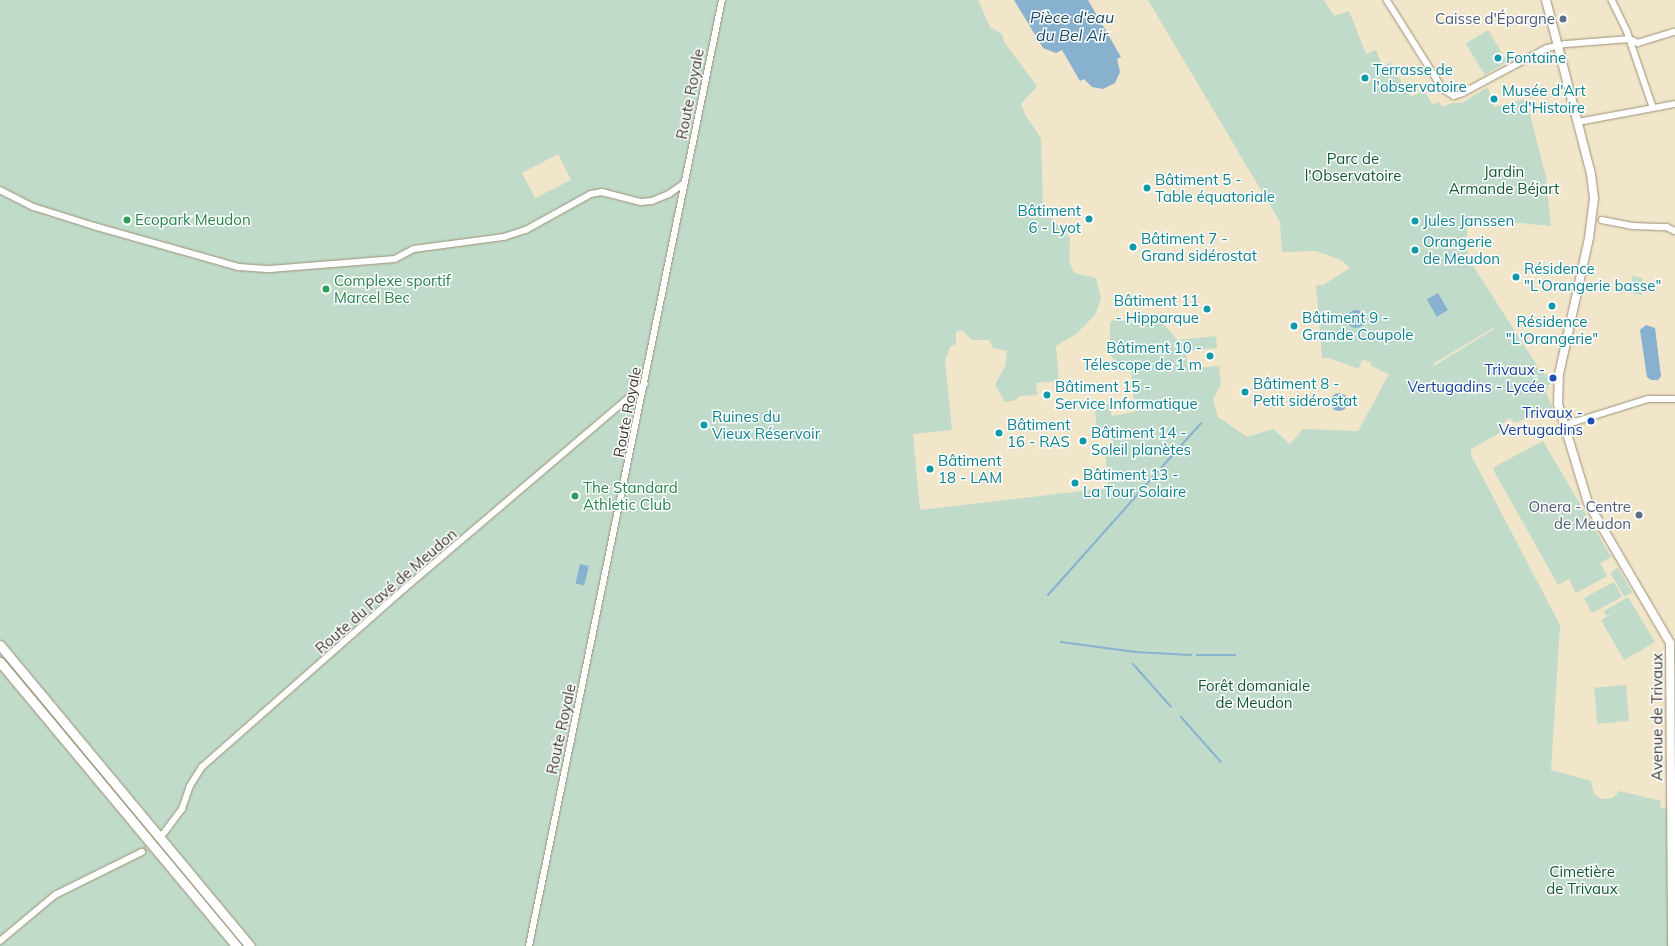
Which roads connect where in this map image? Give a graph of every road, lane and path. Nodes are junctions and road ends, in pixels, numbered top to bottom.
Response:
1 (722, 0) edge
2 (1387, 0) edge
3 (1546, 0) edge
4 (1612, 0) edge
5 (1675, 32) edge
6 (1630, 39) junction
7 (1557, 46) junction
8 (1675, 104) edge
9 (1653, 108) junction
10 (1578, 122) junction
11 (685, 183) junction
12 (0, 190) edge
13 (1602, 220) dead end
14 (1675, 231) edge
15 (645, 383) junction
16 (1675, 399) edge
17 (1565, 425) junction
18 (0, 645) edge
19 (0, 662) edge
20 (164, 833) tunnel mouth
21 (142, 852) tunnel mouth
22 (0, 941) edge
23 (237, 946) edge
24 (250, 946) edge
25 (529, 946) edge
26 (1672, 946) edge

1 - 11 street, Route Royale
2 - 7 street
3 - 7 main road, Avenue de Trivaux
4 - 6 street
5 - 6 street
6 - 7 street
6 - 9 street
7 - 10 main road, Avenue de Trivaux
8 - 9 street
9 - 10 street
10 - 17 main road, Avenue de Trivaux
11 - 12 street
11 - 15 street, Route Royale
13 - 14 street
15 - 20 street, Route du Pavé de Meudon
15 - 25 street, Route Royale
16 - 17 street
17 - 26 main road, Avenue de Trivaux
18 - 24 highway
19 - 23 highway
21 - 22 street

